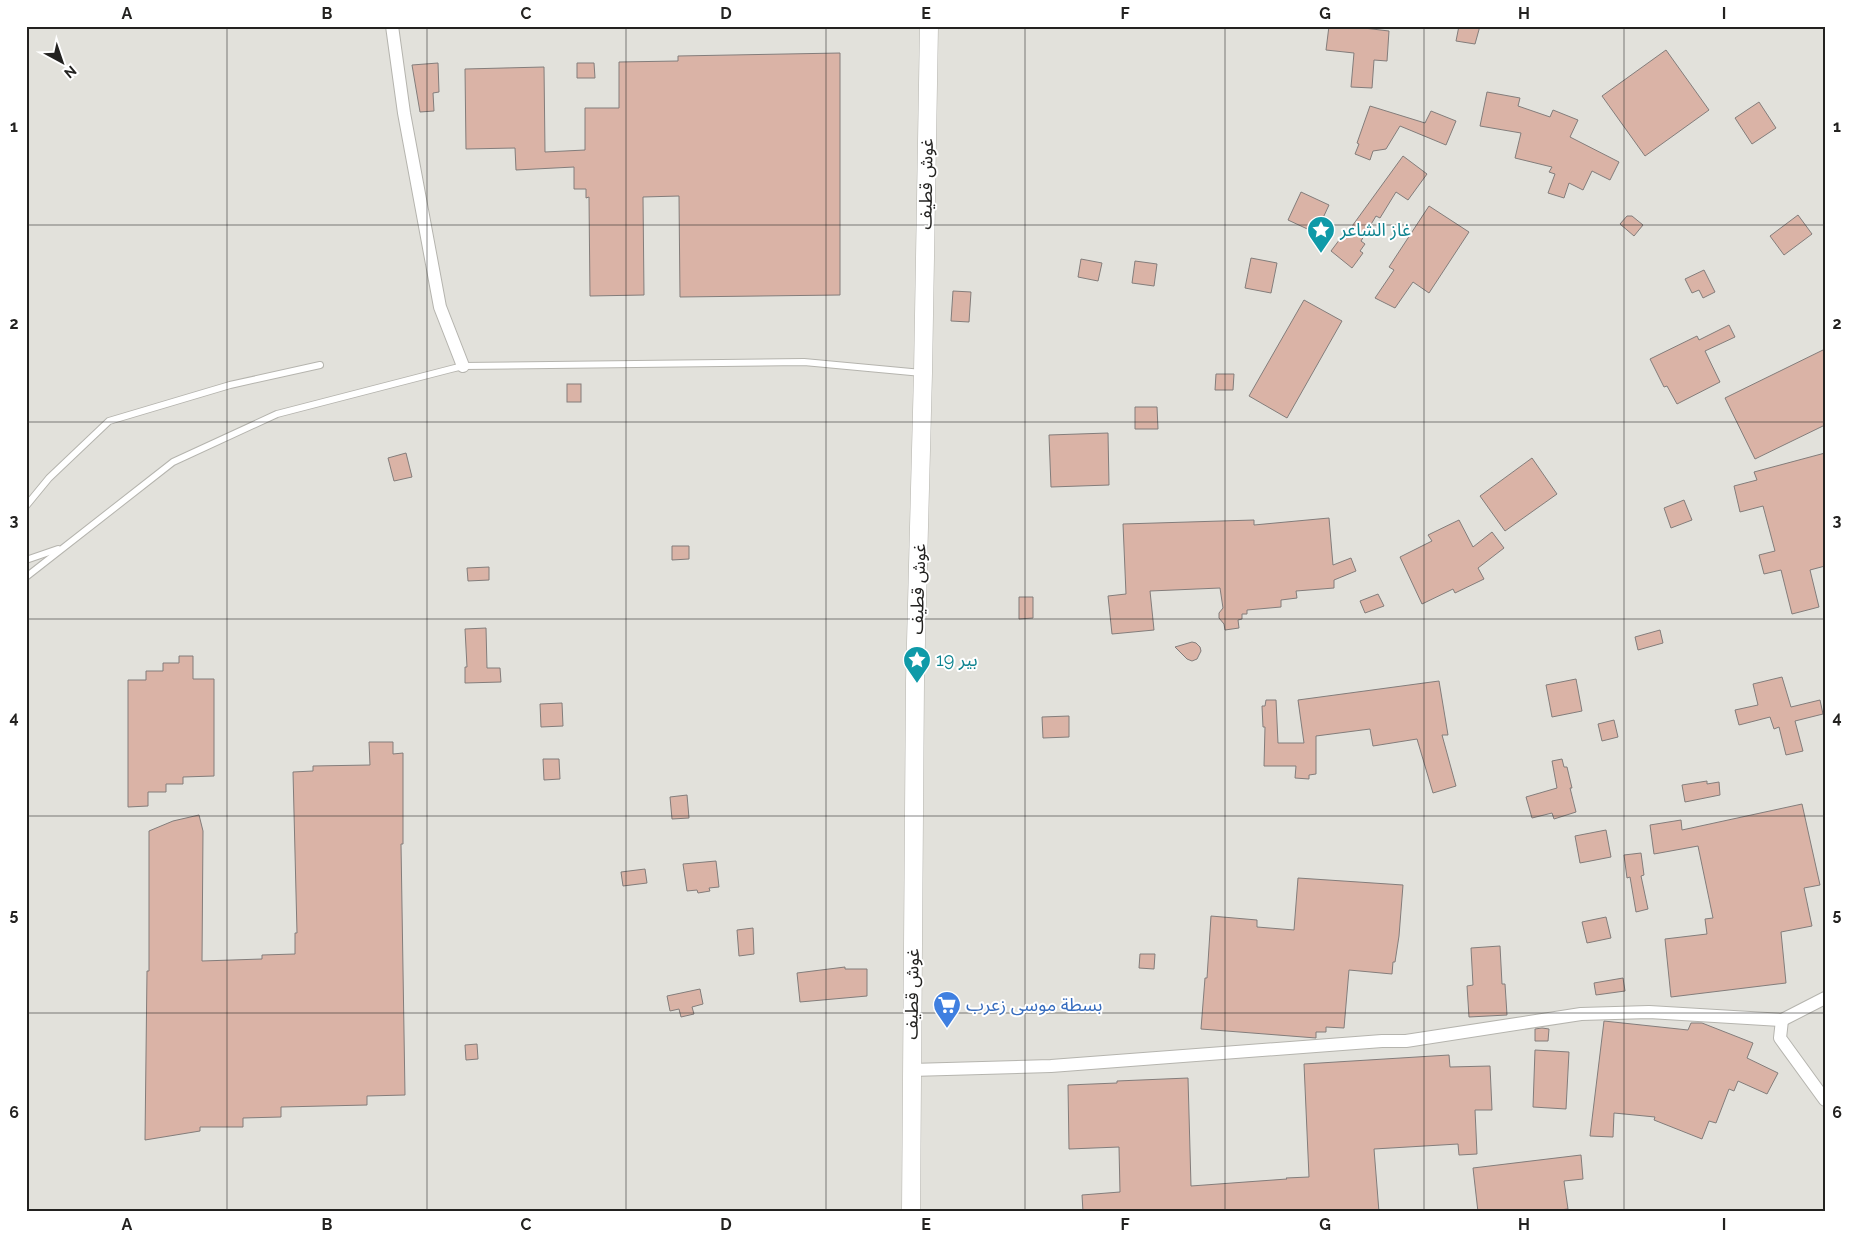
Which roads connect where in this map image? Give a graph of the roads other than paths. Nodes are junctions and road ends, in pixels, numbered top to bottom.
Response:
1 (392, 26) edge
2 (929, 26) edge
3 (320, 365) dead end
4 (463, 366) junction
5 (923, 373) junction
6 (26, 506) edge
7 (62, 548) junction
8 (26, 560) edge
9 (26, 577) edge
10 (1825, 998) edge
11 (1782, 1020) junction
12 (911, 1070) junction
13 (1825, 1100) edge
14 (911, 1212) edge

1 - 4 street
2 - 5 main road, غوش قطيف
3 - 6 lane
4 - 5 lane
4 - 7 lane
5 - 12 main road, غوش قطيف
7 - 8 lane
7 - 9 lane
10 - 11 street
11 - 12 street
11 - 13 street
12 - 14 main road, غوش قطيف

